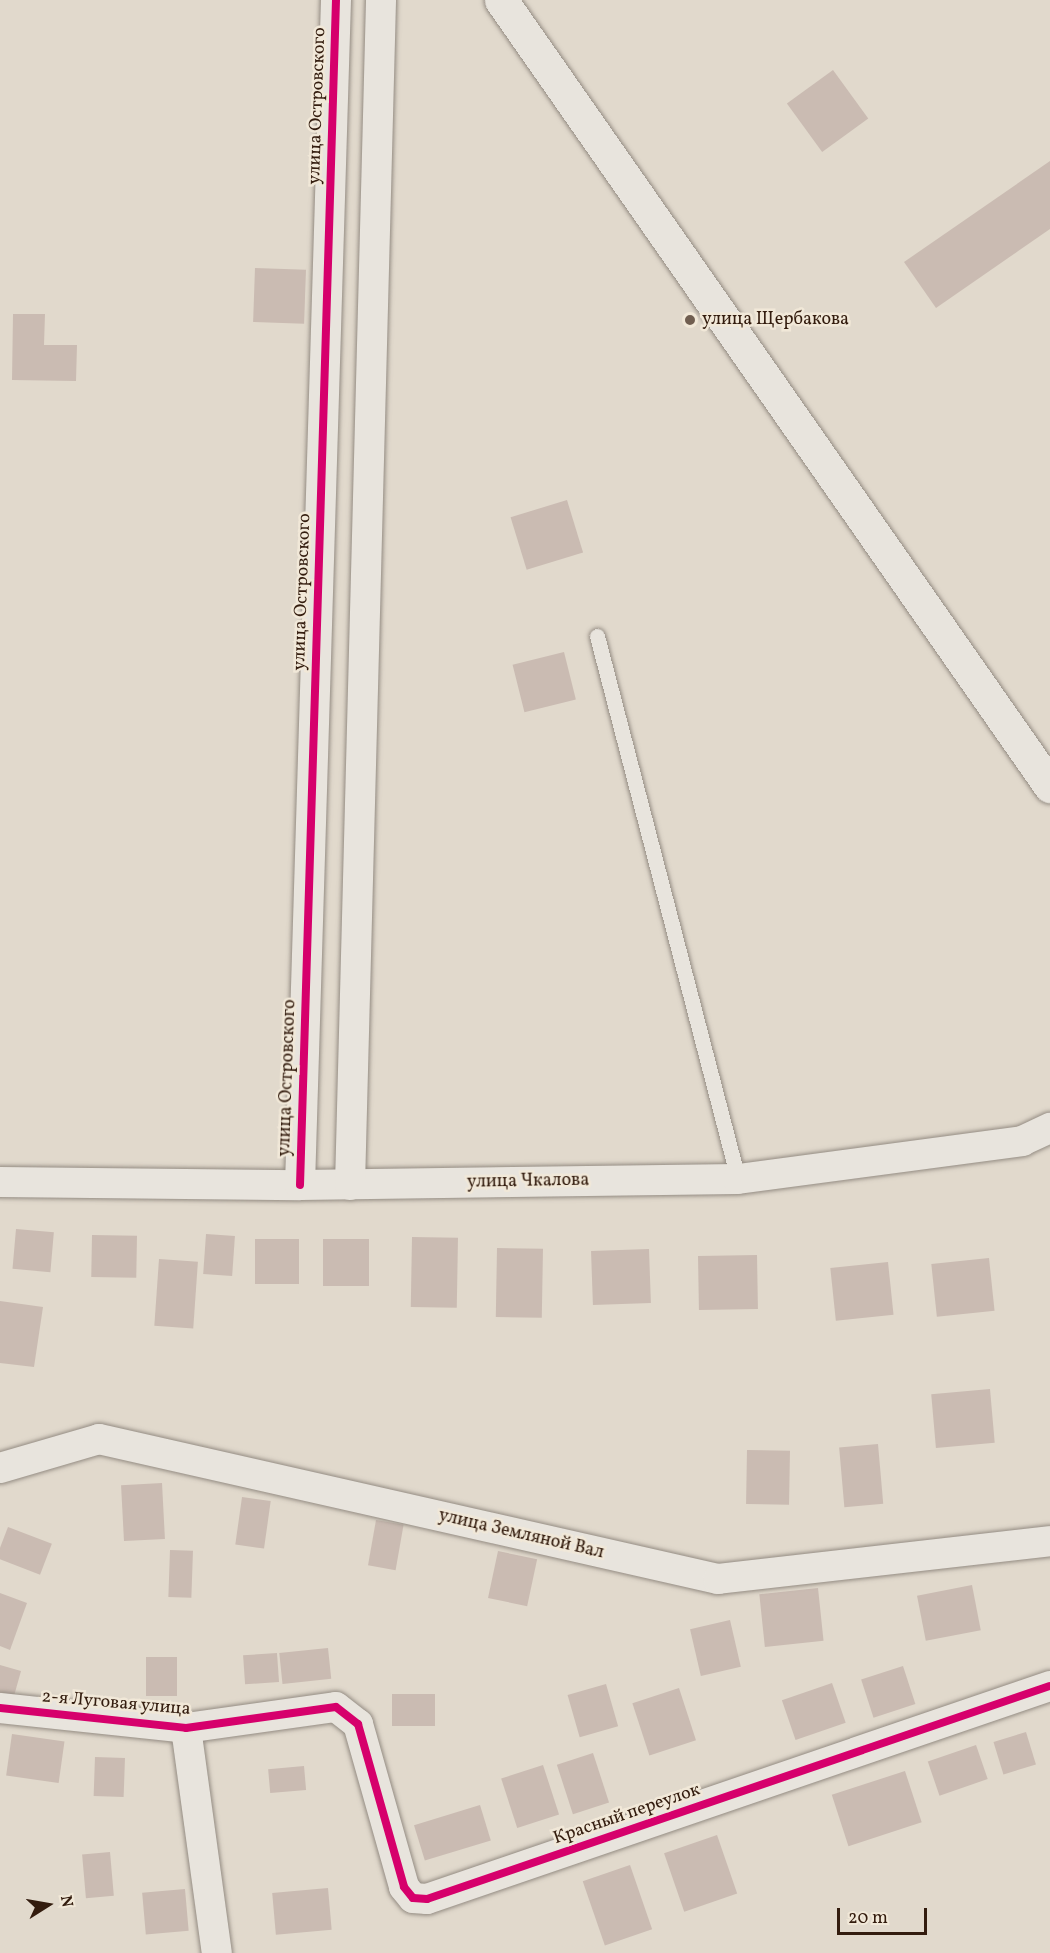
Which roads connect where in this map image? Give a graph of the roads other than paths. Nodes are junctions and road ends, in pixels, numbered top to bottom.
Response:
1 (336, 0) edge
2 (381, 0) edge
3 (501, 0) edge
4 (597, 636) dead end
5 (1050, 786) edge
6 (1050, 1128) edge
7 (738, 1179) junction
8 (0, 1182) edge
9 (300, 1185) junction
10 (350, 1185) junction
11 (0, 1468) edge
12 (1050, 1541) edge
13 (1050, 1686) edge
14 (336, 1707) joint
15 (0, 1708) edge
16 (186, 1728) junction
17 (217, 1953) edge

1 - 9 street, улица Островского
2 - 10 street
3 - 5 street
4 - 7 lane
6 - 7 street, улица Чкалова
7 - 10 street, улица Чкалова
8 - 9 street, улица Чкалова
9 - 10 street, улица Чкалова
11 - 12 street, улица Земляной Вал
13 - 14 street, Красный переулок
14 - 16 street, 2-я Луговая улица
15 - 16 street, 2-я Луговая улица
16 - 17 street, 2-я Луговая улица

